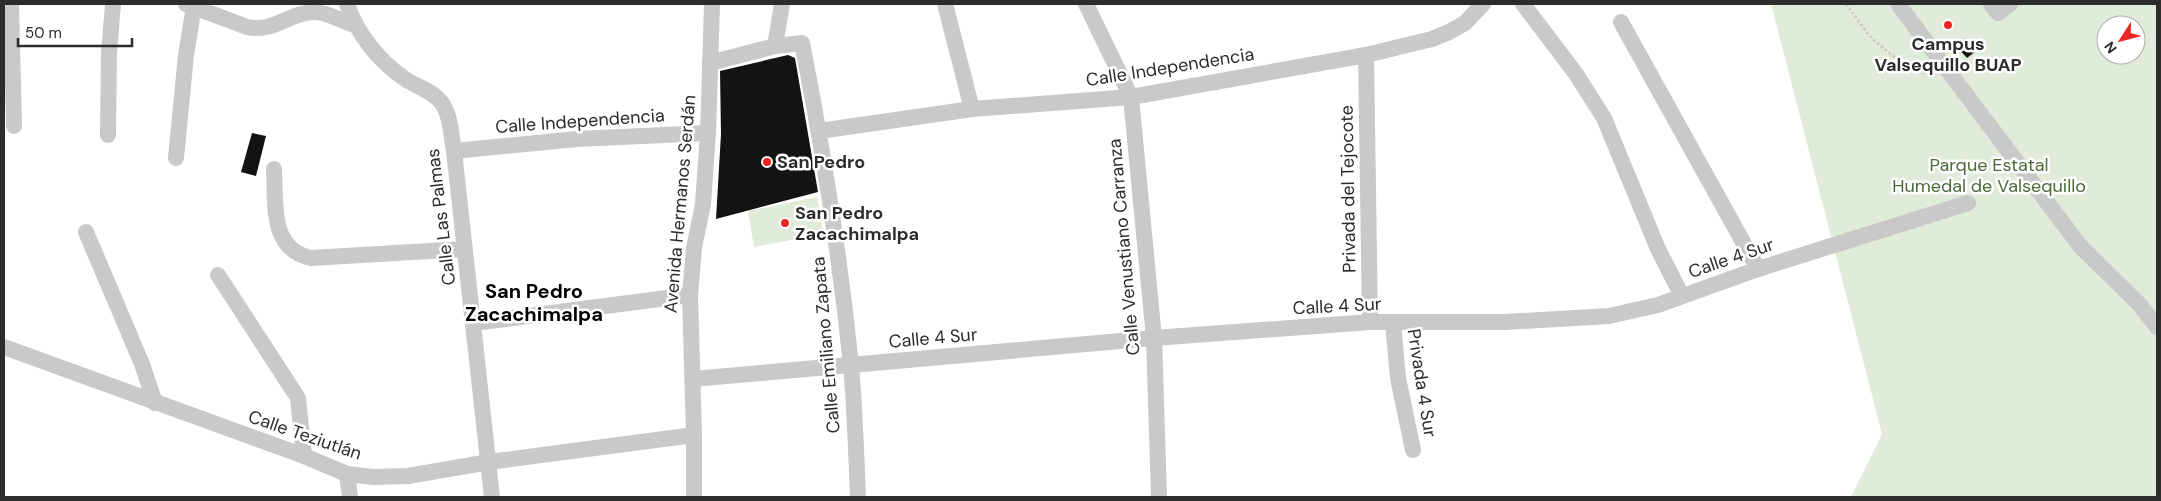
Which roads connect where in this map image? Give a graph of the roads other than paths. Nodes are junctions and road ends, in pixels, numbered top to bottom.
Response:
1 (12, 4) edge
2 (112, 4) edge
3 (347, 4) edge
4 (712, 4) edge
5 (782, 4) edge
6 (945, 4) edge
7 (1086, 4) edge
8 (1483, 4) edge
9 (1522, 4) edge
10 (1898, 4) edge
11 (1911, 4) edge
12 (1990, 4) edge
13 (2010, 4) edge
14 (190, 5) edge
15 (1912, 21) junction
16 (1621, 22) dead end
17 (355, 25) junction
18 (775, 46) junction
19 (1366, 55) junction
20 (710, 63) junction
21 (1131, 97) junction
22 (972, 110) junction
23 (14, 126) dead end
24 (819, 131) junction
25 (708, 133) junction
26 (108, 135) dead end
27 (454, 151) junction
28 (176, 158) dead end
29 (274, 170) dead end
30 (1968, 203) dead end
31 (86, 232) dead end
32 (464, 249) junction
33 (1758, 269) junction
34 (218, 275) dead end
35 (690, 295) junction
36 (1682, 296) junction
37 (1370, 322) junction
38 (474, 323) junction
39 (1393, 323) junction
40 (2157, 327) edge
41 (1154, 338) junction
42 (4, 347) edge
43 (851, 366) junction
44 (693, 379) junction
45 (155, 403) junction
46 (694, 435) junction
47 (1413, 450) dead end
48 (304, 456) junction
49 (489, 462) junction
50 (347, 474) junction
51 (350, 497) edge
52 (492, 497) edge
53 (694, 497) edge
54 (858, 497) edge
55 (1159, 497) edge

1 - 23 street
2 - 26 street
3 - 17 street, Calle Las Palmas
4 - 20 street, Avenida Hermanos Serdán
5 - 18 street
6 - 22 street
7 - 21 street, Calle Venustiano Carranza
8 - 19 street, Calle Independencia
9 - 36 street
10 - 15 street
11 - 15 street
12 - 13 street
14 - 17 street
14 - 28 street
15 - 40 street
16 - 33 street
17 - 27 street, Calle Las Palmas
18 - 20 street
18 - 24 street, Calle Emiliano Zapata
19 - 21 street, Calle Independencia
19 - 37 street, Privada del Tejocote
20 - 25 street, Avenida Hermanos Serdán
21 - 22 street, Calle Independencia
21 - 41 street, Calle Venustiano Carranza
22 - 24 street, Calle Independencia
24 - 43 street, Calle Emiliano Zapata
25 - 27 street, Calle Independencia
25 - 35 street, Avenida Hermanos Serdán
27 - 32 street, Calle Las Palmas
29 - 32 street
30 - 33 street, Calle 4 Sur
31 - 45 street
32 - 38 street, Calle Las Palmas
33 - 36 street, Calle 4 Sur
34 - 48 street
35 - 38 street
35 - 44 street, Avenida Hermanos Serdán
36 - 39 street, Calle 4 Sur
37 - 39 street, Calle 4 Sur
37 - 41 street, Calle 4 Sur
38 - 49 street, Calle Las Palmas
39 - 47 street, Privada 4 Sur
41 - 43 street, Calle 4 Sur
41 - 55 street, Calle Venustiano Carranza
42 - 45 street, Calle Teziutlán
43 - 44 street, Calle 4 Sur
43 - 54 street, Calle Emiliano Zapata
44 - 46 street, Avenida Hermanos Serdán
45 - 48 street, Calle Teziutlán
46 - 49 street, Calle Teziutlán
46 - 53 street, Avenida Hermanos Serdán
48 - 50 street, Calle Teziutlán
49 - 50 street, Calle Teziutlán
49 - 52 street, Calle Las Palmas
50 - 51 street

